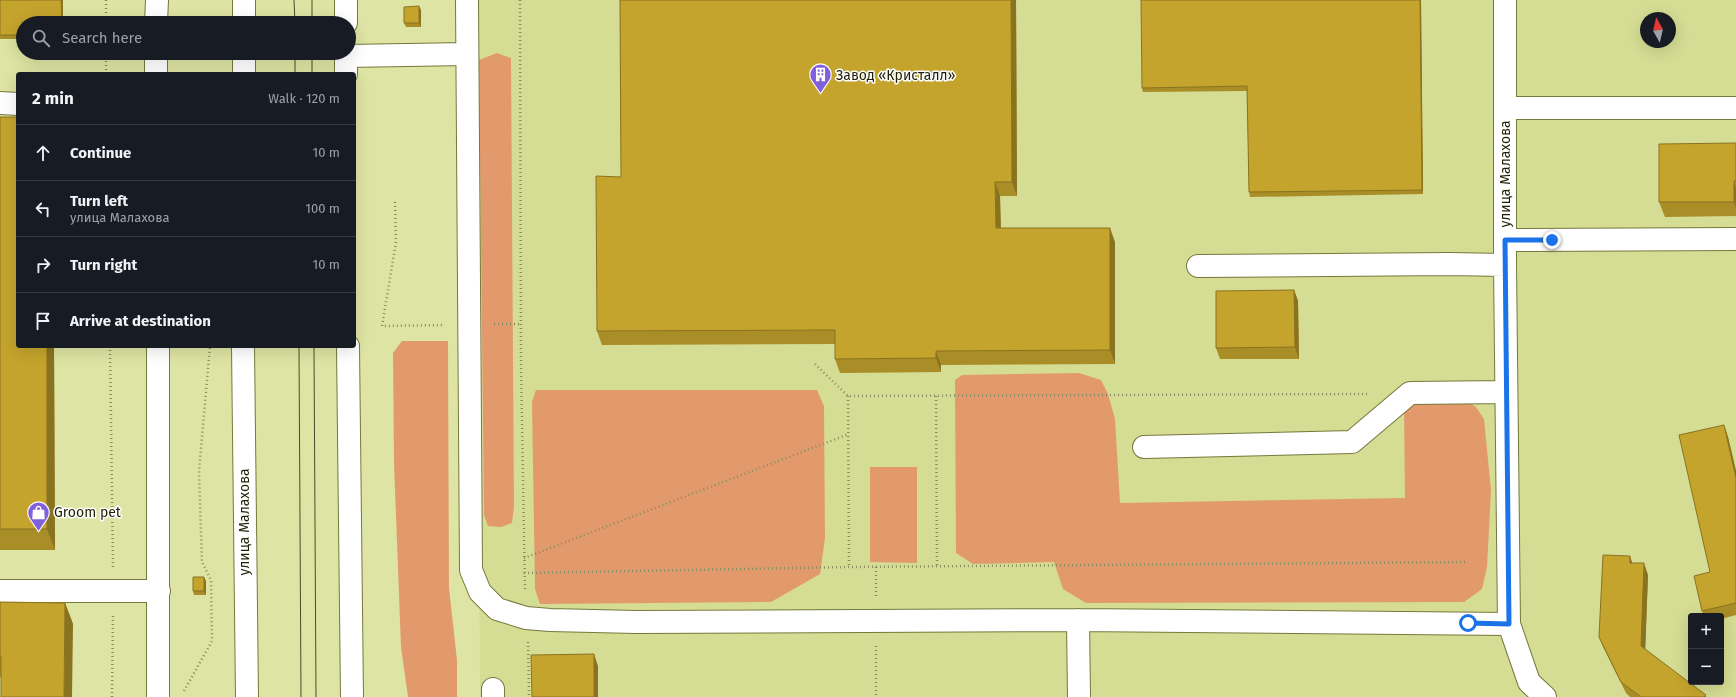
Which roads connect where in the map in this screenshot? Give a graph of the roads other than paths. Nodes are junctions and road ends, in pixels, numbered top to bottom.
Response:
1 (156, 0) edge
2 (244, 0) edge
3 (346, 0) edge
4 (467, 0) edge
5 (1505, 0) edge
6 (156, 16) edge
7 (244, 16) edge
8 (346, 16) edge
9 (467, 54) junction
10 (156, 60) edge
11 (244, 60) edge
12 (346, 61) edge
13 (156, 72) edge
14 (244, 72) edge
15 (0, 103) edge
16 (16, 104) edge
17 (1505, 108) junction
18 (1736, 108) edge
19 (1736, 239) edge
20 (1505, 240) junction
21 (1505, 265) junction
22 (1198, 266) dead end
23 (158, 348) edge
24 (243, 348) edge
25 (348, 348) edge
26 (1506, 392) junction
27 (1144, 447) dead end
28 (0, 591) edge
29 (159, 591) junction
30 (1078, 620) junction
31 (1509, 624) junction
32 (1529, 690) edge
33 (158, 697) edge
34 (246, 697) edge
35 (352, 697) edge
36 (1079, 697) edge
37 (1545, 697) edge

1 - 6 street
2 - 7 street
3 - 8 street
4 - 9 street
5 - 17 street, улица Малахова
9 - 12 street
9 - 30 street
10 - 13 street
11 - 14 street
15 - 16 street
17 - 18 street
17 - 20 street, улица Малахова
19 - 20 street
20 - 21 street, улица Малахова
21 - 22 street
21 - 26 street, улица Малахова
23 - 29 street
24 - 34 street, улица Малахова
25 - 35 street
26 - 27 street
26 - 31 street, улица Малахова
28 - 29 street
29 - 33 street
30 - 31 street
30 - 36 street
31 - 32 street, улица Малахова
32 - 37 street, улица Малахова

